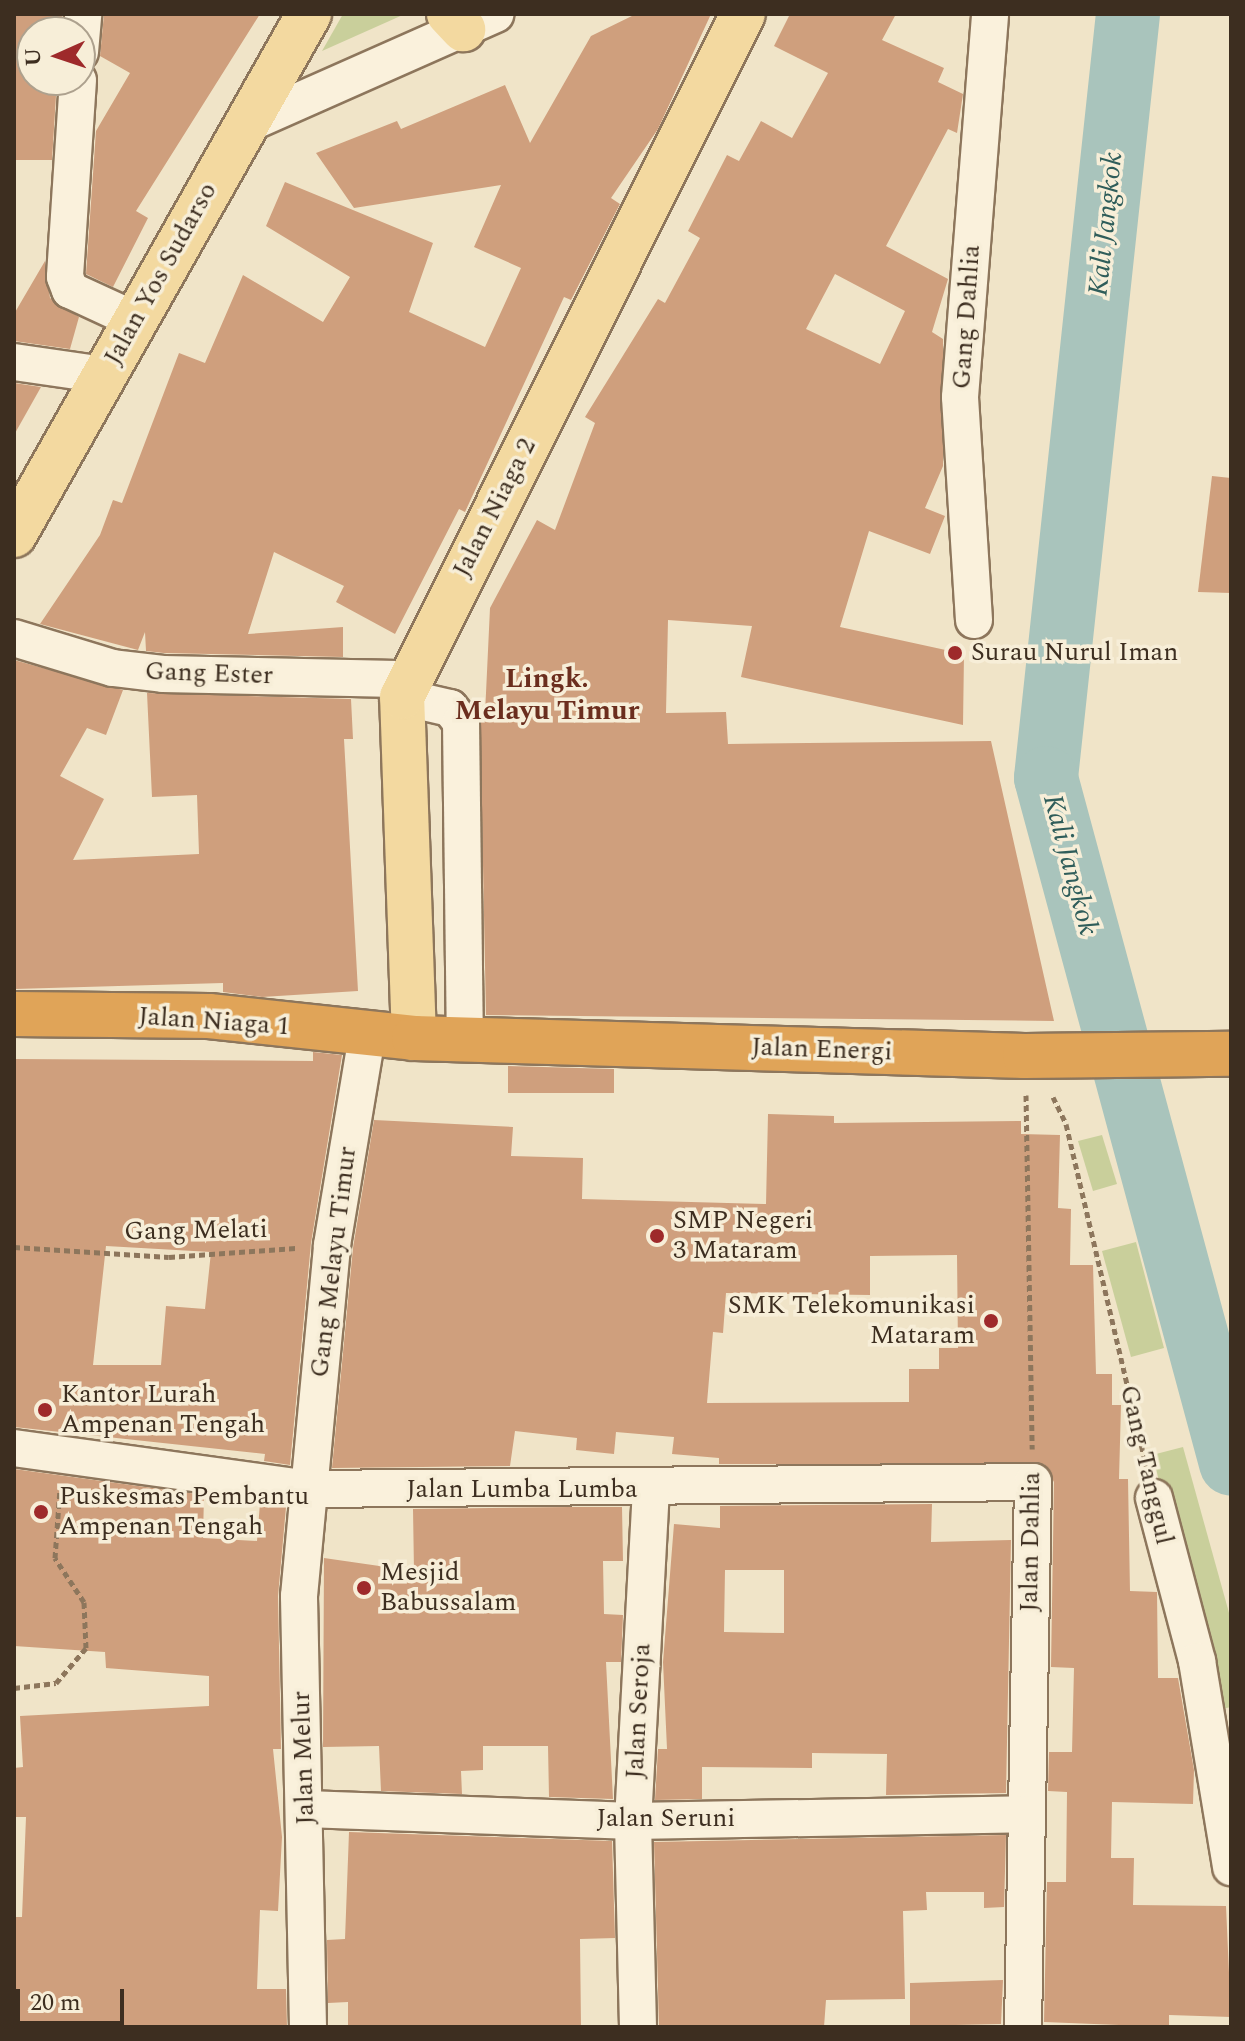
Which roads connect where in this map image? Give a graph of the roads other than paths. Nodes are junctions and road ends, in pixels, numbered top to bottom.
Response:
1 (743, 14) edge
2 (990, 14) edge
3 (306, 15) edge
4 (469, 19) edge
5 (77, 96) edge
6 (245, 125) junction
7 (135, 320) junction
8 (14, 362) edge
9 (104, 375) junction
10 (14, 535) edge
11 (974, 620) dead end
12 (14, 638) edge
13 (406, 688) junction
14 (14, 1014) edge
15 (367, 1036) junction
16 (414, 1038) junction
17 (465, 1039) junction
18 (1231, 1054) edge
19 (14, 1448) edge
20 (1033, 1482) joint
21 (310, 1489) junction
22 (651, 1491) junction
23 (1154, 1498) road end
24 (306, 1809) junction
25 (1026, 1814) junction
26 (633, 1821) junction
27 (1231, 1867) edge
28 (308, 2027) edge
29 (638, 2027) edge
30 (1023, 2027) edge

1 - 13 main road, Jalan Niaga 2
2 - 11 street, Gang Dahlia
3 - 6 main road, Jalan Yos Sudarso
4 - 6 street
5 - 7 street
6 - 7 main road, Jalan Yos Sudarso
7 - 9 main road, Jalan Yos Sudarso
8 - 9 street
9 - 10 main road, Jalan Yos Sudarso
12 - 13 street, Gang Ester
13 - 16 main road, Jalan Niaga 2
13 - 17 street, Gang Ester
14 - 15 highway, Jalan Niaga 1
15 - 16 highway, Jalan Niaga 1
15 - 21 street, Gang Melayu Timur
16 - 17 highway, Jalan Energi
17 - 18 highway, Jalan Energi
19 - 21 street, Jalan Lumba Lumba
20 - 22 street, Jalan Lumba Lumba
20 - 25 street, Jalan Dahlia
21 - 22 street, Jalan Lumba Lumba
21 - 24 street, Jalan Melur
22 - 26 street, Jalan Seroja
23 - 27 street, Gang Tanggul
24 - 26 street, Jalan Seruni
24 - 28 street, Jalan Melur
25 - 26 street, Jalan Seruni
25 - 30 street, Jalan Dahlia
26 - 29 street, Jalan Seroja

